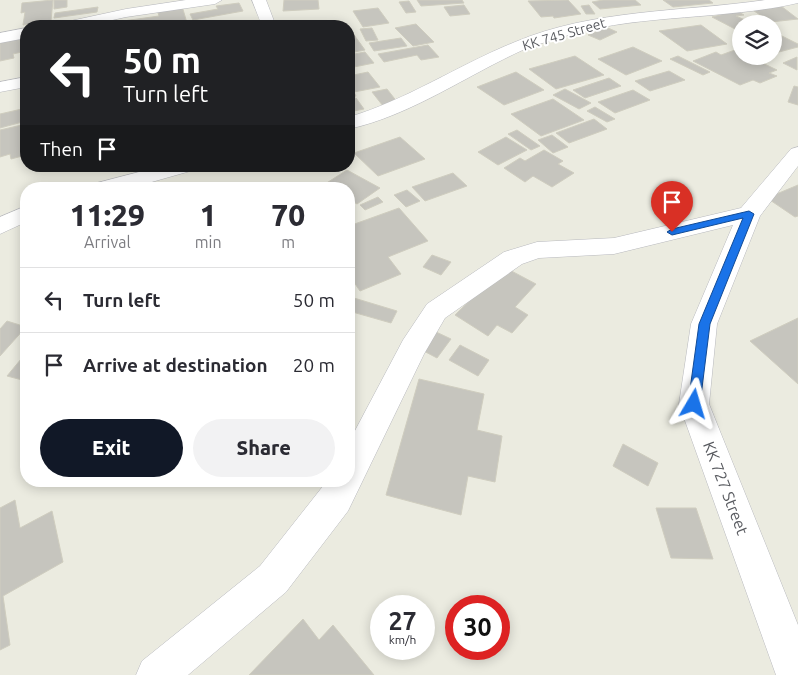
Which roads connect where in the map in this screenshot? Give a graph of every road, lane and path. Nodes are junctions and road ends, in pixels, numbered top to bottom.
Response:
1 (216, 0) edge
2 (259, 0) edge
3 (795, 0) edge
4 (94, 20) edge
5 (267, 20) edge
6 (20, 34) edge
7 (0, 38) edge
8 (20, 83) edge
9 (0, 87) edge
10 (355, 121) edge
11 (798, 153) edge
12 (165, 172) edge
13 (127, 182) edge
14 (749, 214) junction
15 (20, 216) edge
16 (0, 226) edge
17 (355, 462) edge
18 (342, 487) edge
19 (156, 675) edge
20 (796, 675) edge

1 - 4 street
2 - 5 street
3 - 10 street, KK 745 Street
6 - 7 street
8 - 9 street
11 - 14 street, KK 727 Street
12 - 13 street
14 - 17 street
14 - 20 street, KK 727 Street
15 - 16 street
18 - 19 street

